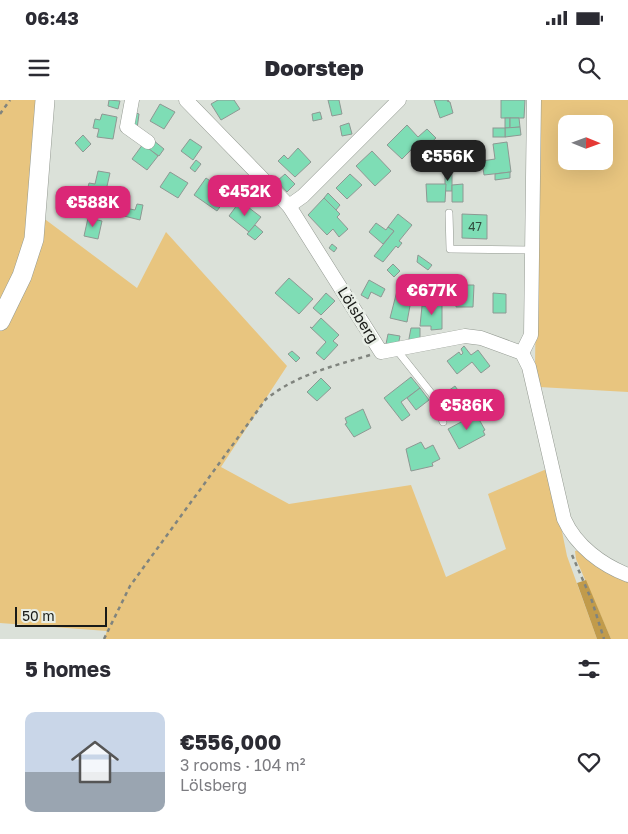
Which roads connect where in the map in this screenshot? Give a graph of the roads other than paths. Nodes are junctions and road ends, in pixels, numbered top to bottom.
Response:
1 (45, 100) edge
2 (132, 100) edge
3 (186, 100) edge
4 (399, 100) edge
5 (534, 100) edge
6 (148, 142) dead end
7 (289, 206) junction
8 (448, 213) dead end
9 (532, 250) junction
10 (0, 321) edge
11 (396, 349) junction
12 (522, 353) junction
13 (443, 422) dead end
14 (628, 575) edge

1 - 10 street
2 - 6 street
3 - 7 street, Lölsberg
4 - 7 street
5 - 9 street
7 - 11 street, Lölsberg
8 - 9 lane
9 - 12 street
11 - 12 street, Lölsberg
11 - 13 lane
12 - 14 street

